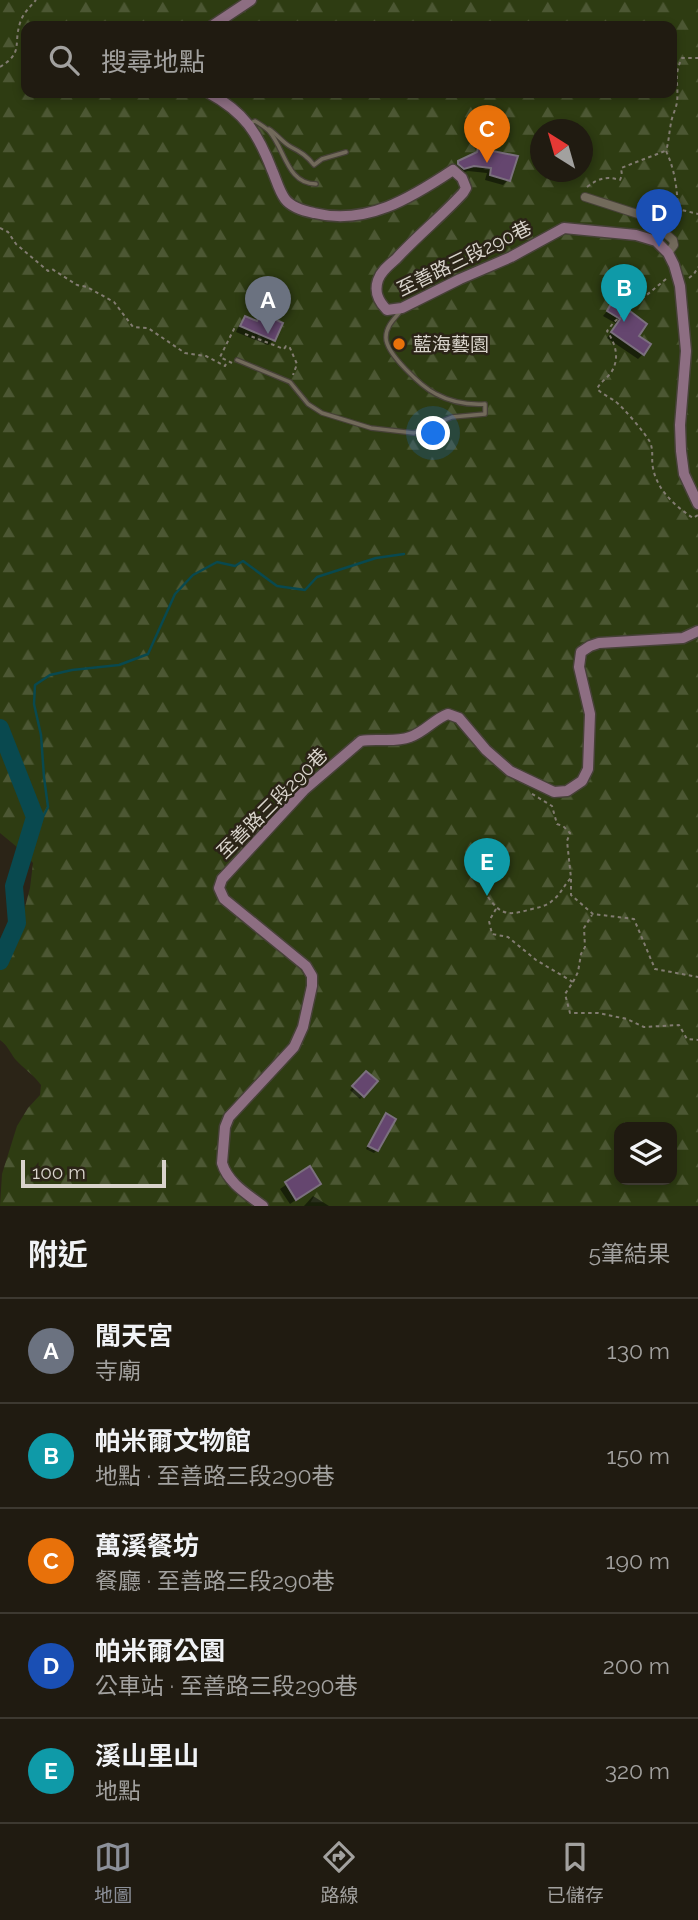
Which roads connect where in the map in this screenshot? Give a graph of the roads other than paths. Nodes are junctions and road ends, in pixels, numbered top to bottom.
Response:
1 (251, 0) edge
2 (220, 21) edge
3 (217, 98) edge
4 (248, 124) junction
5 (267, 128) junction
6 (346, 152) dead end
7 (316, 184) dead end
8 (585, 197) road end
9 (668, 253) junction
10 (402, 308) junction
11 (237, 360) road end
12 (698, 504) edge
13 (698, 631) edge
14 (263, 1206) edge

1 - 2 street
3 - 4 street, 至善路三段290巷
4 - 5 lane
4 - 10 street, 至善路三段290巷
5 - 6 lane
5 - 7 lane
8 - 9 street
9 - 10 street, 至善路三段290巷
9 - 12 street
10 - 11 lane
13 - 14 street, 至善路三段290巷

